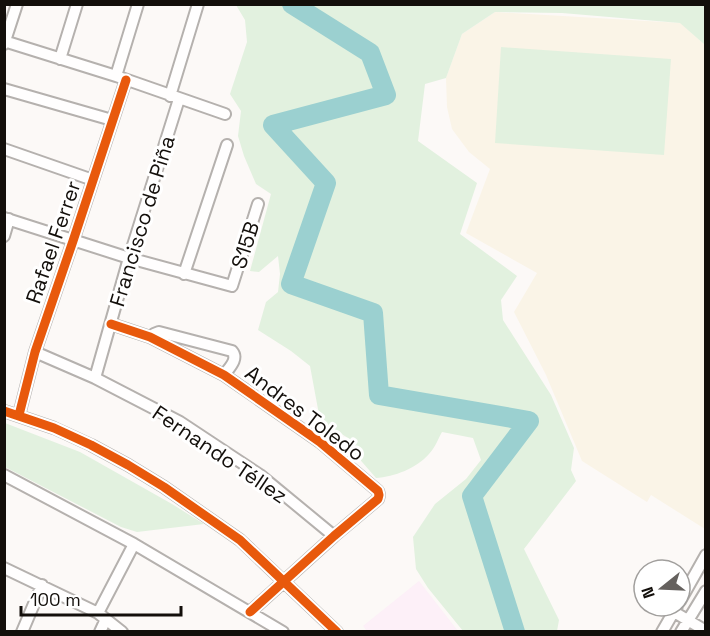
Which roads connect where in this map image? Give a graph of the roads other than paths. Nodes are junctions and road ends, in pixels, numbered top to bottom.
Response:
1 (17, 4) edge
2 (77, 4) edge
3 (138, 4) edge
4 (198, 4) edge
5 (5, 42) edge
6 (60, 59) junction
7 (121, 78) junction
8 (4, 89) edge
9 (174, 97) junction
10 (225, 114) dead end
11 (112, 120) junction
12 (227, 145) dead end
13 (4, 149) edge
14 (93, 180) junction
15 (258, 204) dead end
16 (7, 219) edge
17 (4, 236) edge
18 (73, 241) junction
19 (129, 258) junction
20 (184, 274) junction
21 (111, 324) junction
22 (150, 337) junction
23 (35, 352) junction
24 (224, 375) junction
25 (95, 378) junction
26 (4, 411) edge
27 (19, 416) junction
28 (5, 477) edge
29 (334, 536) junction
30 (134, 544) junction
31 (705, 555) edge
32 (4, 568) edge
33 (692, 579) edge
34 (283, 582) junction
35 (42, 585) junction
36 (705, 591) edge
37 (250, 612) junction
38 (102, 616) junction
39 (671, 618) edge
40 (685, 618) edge
41 (688, 621) junction
42 (705, 631) edge
43 (22, 632) edge
44 (100, 632) edge
45 (122, 632) edge
46 (283, 632) edge
47 (338, 632) edge
48 (662, 632) edge
49 (681, 632) edge

1 - 5 street
2 - 6 street
3 - 7 street, Rafael Ferrer
4 - 9 street, Francisco de Piña
5 - 6 street
6 - 7 street
7 - 9 street
7 - 11 street, Rafael Ferrer
8 - 11 street
9 - 10 street
9 - 19 street, Francisco de Piña
11 - 14 street, Rafael Ferrer
12 - 20 street
13 - 14 street
14 - 18 street, Rafael Ferrer
15 - 20 street, S15B
16 - 17 street
16 - 18 street
18 - 19 street
18 - 23 street, Rafael Ferrer
19 - 20 street
19 - 21 street, Francisco de Piña
21 - 22 street, Andres Toledo
21 - 25 street, Francisco de Piña
22 - 24 street, Andres Toledo
22 - 24 street
23 - 25 street, Fernando Téllez
23 - 27 street, Rafael Ferrer
24 - 29 street, Andres Toledo
25 - 29 street, Fernando Téllez
26 - 27 street
27 - 34 street
28 - 30 street
29 - 34 street, Andres Toledo
30 - 37 street
30 - 38 street
31 - 33 street
32 - 35 street
34 - 37 street, Andres Toledo
34 - 47 street
35 - 38 street
35 - 43 street
36 - 41 street
37 - 46 street
38 - 44 street
38 - 45 street
39 - 48 street
40 - 41 street
41 - 42 street
41 - 49 street

